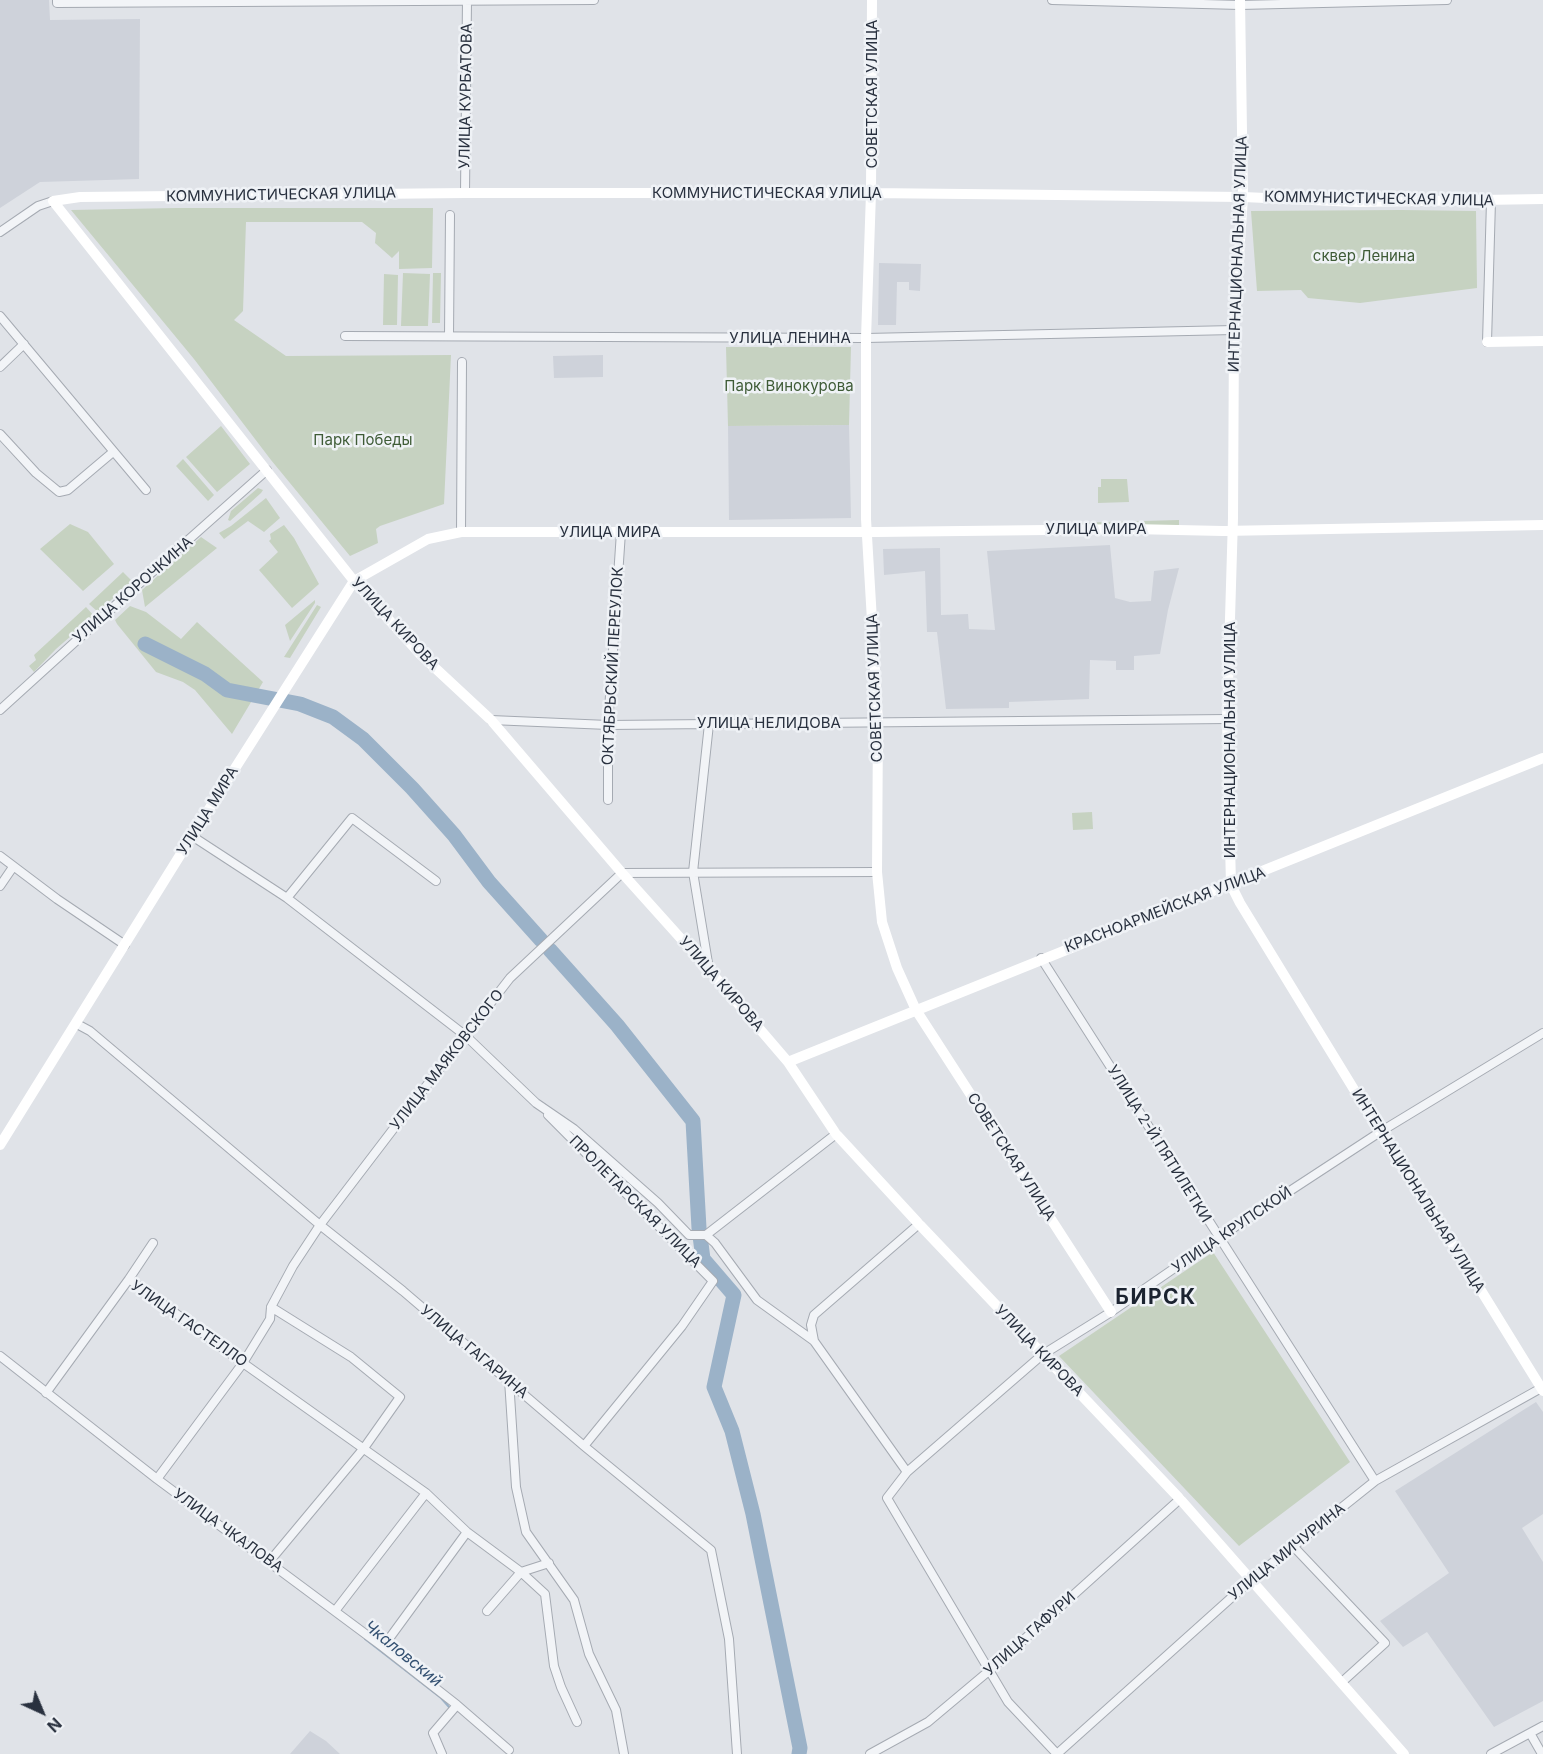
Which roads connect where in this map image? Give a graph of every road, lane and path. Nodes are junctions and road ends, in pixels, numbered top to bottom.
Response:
1 (594, 0) edge
2 (872, 0) edge
3 (1052, 0) edge
4 (1447, 0) edge
5 (467, 1) edge
6 (57, 2) edge
7 (1240, 2) edge
8 (465, 193) junction
9 (871, 193) junction
10 (1243, 197) junction
11 (1543, 200) edge
12 (53, 201) junction
13 (1491, 201) junction
14 (450, 215) dead end
15 (0, 232) edge
16 (0, 316) edge
17 (1234, 330) junction
18 (345, 336) dead end
19 (449, 336) junction
20 (866, 338) junction
21 (1543, 341) edge
22 (1487, 342) joint
23 (24, 344) junction
24 (462, 362) dead end
25 (0, 367) edge
26 (1, 436) edge
27 (113, 452) junction
28 (267, 471) junction
29 (146, 490) dead end
30 (1543, 525) edge
31 (1232, 530) junction
32 (461, 532) junction
33 (621, 532) junction
34 (868, 532) junction
35 (354, 581) junction
36 (0, 710) edge
37 (1227, 719) junction
38 (491, 720) junction
39 (878, 723) junction
40 (608, 724) junction
41 (710, 724) junction
42 (1543, 758) edge
43 (608, 800) dead end
44 (192, 836) junction
45 (0, 856) edge
46 (13, 867) junction
47 (693, 872) junction
48 (877, 872) junction
49 (622, 873) junction
50 (436, 881) dead end
51 (1231, 885) junction
52 (0, 886) edge
53 (287, 898) junction
54 (125, 945) junction
55 (1041, 958) junction
56 (710, 971) junction
57 (916, 1010) junction
58 (77, 1024) junction
59 (1543, 1033) edge
60 (466, 1036) junction
61 (788, 1062) junction
62 (536, 1103) junction
63 (1380, 1132) junction
64 (836, 1134) junction
65 (0, 1145) edge
66 (919, 1224) junction
67 (320, 1225) junction
68 (706, 1235) junction
69 (1218, 1238) junction
70 (153, 1243) dead end
71 (129, 1279) junction
72 (271, 1308) junction
73 (1111, 1312) junction
74 (814, 1341) junction
75 (1042, 1355) junction
76 (0, 1356) edge
77 (243, 1363) junction
78 (508, 1380) junction
79 (1542, 1389) edge
80 (46, 1393) junction
81 (584, 1446) junction
82 (364, 1448) junction
83 (907, 1472) junction
84 (157, 1479) junction
85 (1375, 1482) junction
86 (426, 1493) junction
87 (1180, 1498) junction
88 (467, 1532) junction
89 (1293, 1546) junction
90 (269, 1562) junction
91 (549, 1563) junction
92 (521, 1572) junction
93 (1251, 1580) junction
94 (335, 1611) junction
95 (487, 1611) dead end
96 (383, 1647) junction
97 (990, 1670) junction
98 (1342, 1682) junction
99 (457, 1705) junction
100 (577, 1722) dead end
101 (1543, 1726) edge
102 (1530, 1733) junction
103 (506, 1752) edge
104 (442, 1754) edge
105 (624, 1754) edge
106 (737, 1754) edge
107 (870, 1754) edge
108 (1057, 1754) edge
109 (1404, 1754) edge
110 (1491, 1754) edge
111 (1542, 1754) edge

1 - 5 street
2 - 9 street, СОВЕТСКАЯ УЛИЦА
3 - 7 street
4 - 7 street
5 - 6 street
5 - 8 street, УЛИЦА КУРБАТОВА
7 - 10 street, ИНТЕРНАЦИОНАЛЬНАЯ УЛИЦА
8 - 9 street, КОММУНИСТИЧЕСКАЯ УЛИЦА
8 - 12 street, КОММУНИСТИЧЕСКАЯ УЛИЦА
9 - 10 street, КОММУНИСТИЧЕСКАЯ УЛИЦА
9 - 20 street, СОВЕТСКАЯ УЛИЦА
10 - 13 street, КОММУНИСТИЧЕСКАЯ УЛИЦА
10 - 17 street, ИНТЕРНАЦИОНАЛЬНАЯ УЛИЦА
11 - 13 street, КОММУНИСТИЧЕСКАЯ УЛИЦА
12 - 15 street, КОММУНИСТИЧЕСКАЯ УЛИЦА
12 - 28 street, УЛИЦА КИРОВА
13 - 22 street
14 - 19 street
16 - 23 street
17 - 20 street, УЛИЦА ЛЕНИНА
17 - 31 street, ИНТЕРНАЦИОНАЛЬНАЯ УЛИЦА
18 - 19 street, УЛИЦА ЛЕНИНА
19 - 20 street, УЛИЦА ЛЕНИНА
20 - 34 street, СОВЕТСКАЯ УЛИЦА
21 - 22 street
23 - 25 street
23 - 27 street
24 - 32 street
26 - 27 street
27 - 29 street
28 - 35 street, УЛИЦА КИРОВА
28 - 36 street, УЛИЦА КОРОЧКИНА
30 - 31 street, УЛИЦА МИРА
31 - 34 street, УЛИЦА МИРА
31 - 37 street, ИНТЕРНАЦИОНАЛЬНАЯ УЛИЦА
32 - 33 street, УЛИЦА МИРА
32 - 35 street, УЛИЦА МИРА
33 - 34 street, УЛИЦА МИРА
33 - 40 street, ОКТЯБРЬСКИЙ ПЕРЕУЛОК
34 - 39 street, СОВЕТСКАЯ УЛИЦА
35 - 38 street, УЛИЦА КИРОВА
35 - 44 street, УЛИЦА МИРА
37 - 39 street, УЛИЦА НЕЛИДОВА
37 - 51 street, ИНТЕРНАЦИОНАЛЬНАЯ УЛИЦА
38 - 40 street, УЛИЦА НЕЛИДОВА
38 - 49 street, УЛИЦА КИРОВА
39 - 41 street, УЛИЦА НЕЛИДОВА
39 - 48 street, СОВЕТСКАЯ УЛИЦА
40 - 41 street, УЛИЦА НЕЛИДОВА
40 - 43 street, ОКТЯБРЬСКИЙ ПЕРЕУЛОК
41 - 47 street
42 - 51 street, КРАСНОАРМЕЙСКАЯ УЛИЦА
44 - 53 street, ПРОЛЕТАРСКАЯ УЛИЦА
44 - 54 street, УЛИЦА МИРА
45 - 46 street
46 - 52 street
46 - 54 street
47 - 48 street
47 - 49 street
47 - 56 street
48 - 57 street, СОВЕТСКАЯ УЛИЦА
49 - 56 street, УЛИЦА КИРОВА
49 - 60 street, УЛИЦА МАЯКОВСКОГО
50 - 53 street
51 - 55 street, КРАСНОАРМЕЙСКАЯ УЛИЦА
51 - 63 street, ИНТЕРНАЦИОНАЛЬНАЯ УЛИЦА
53 - 60 street, ПРОЛЕТАРСКАЯ УЛИЦА
54 - 58 street, УЛИЦА МИРА
55 - 57 street, КРАСНОАРМЕЙСКАЯ УЛИЦА
55 - 69 street, УЛИЦА 2-Й ПЯТИЛЕТКИ
56 - 61 street, УЛИЦА КИРОВА
57 - 61 street, КРАСНОАРМЕЙСКАЯ УЛИЦА
57 - 73 street, СОВЕТСКАЯ УЛИЦА
58 - 65 street, УЛИЦА МИРА
58 - 67 street, УЛИЦА ГАГАРИНА
59 - 63 street, УЛИЦА КРУПСКОЙ
60 - 62 street, ПРОЛЕТАРСКАЯ УЛИЦА
60 - 67 street, УЛИЦА МАЯКОВСКОГО
61 - 64 street, УЛИЦА КИРОВА
62 - 68 street, ПРОЛЕТАРСКАЯ УЛИЦА
62 - 81 street, ПРОЛЕТАРСКАЯ УЛИЦА
63 - 69 street, УЛИЦА КРУПСКОЙ
63 - 79 street, ИНТЕРНАЦИОНАЛЬНАЯ УЛИЦА
64 - 66 street, УЛИЦА КИРОВА
64 - 68 street
66 - 74 street
66 - 75 street, УЛИЦА КИРОВА
67 - 72 street, УЛИЦА МАЯКОВСКОГО
67 - 78 street, УЛИЦА ГАГАРИНА
68 - 74 street, ПРОЛЕТАРСКАЯ УЛИЦА
69 - 73 street, УЛИЦА КРУПСКОЙ
69 - 85 street, УЛИЦА 2-Й ПЯТИЛЕТКИ
70 - 71 street
71 - 77 street, УЛИЦА ГАСТЕЛЛО
71 - 80 street, УЛИЦА ГАСТЕЛЛО
72 - 77 street, УЛИЦА МАЯКОВСКОГО
72 - 82 street
73 - 75 street, УЛИЦА КРУПСКОЙ
74 - 83 street, ПРОЛЕТАРСКАЯ УЛИЦА
75 - 83 street, УЛИЦА КРУПСКОЙ
75 - 87 street, УЛИЦА КИРОВА
76 - 80 street, УЛИЦА ЧКАЛОВА
77 - 82 street, УЛИЦА ГАСТЕЛЛО
77 - 84 street, УЛИЦА МАЯКОВСКОГО
78 - 81 street, УЛИЦА ГАГАРИНА
78 - 91 street
79 - 85 street, УЛИЦА МИЧУРИНА
80 - 84 street, УЛИЦА ЧКАЛОВА
81 - 106 street, УЛИЦА ГАГАРИНА
82 - 86 street, УЛИЦА ГАСТЕЛЛО
82 - 90 street
83 - 97 street, УЛИЦА КРУПСКОЙ
84 - 90 street, УЛИЦА ЧКАЛОВА
85 - 89 street, УЛИЦА МИЧУРИНА
86 - 88 street, УЛИЦА ГАСТЕЛЛО
86 - 94 street
87 - 93 street, УЛИЦА КИРОВА
87 - 97 street, УЛИЦА ГАФУРИ
88 - 92 street, УЛИЦА ГАСТЕЛЛО
88 - 96 street
89 - 93 street, УЛИЦА МИЧУРИНА
89 - 98 street
90 - 94 street, УЛИЦА ЧКАЛОВА
91 - 92 street
91 - 105 street
92 - 95 street
92 - 100 street, УЛИЦА ГАСТЕЛЛО
93 - 98 street, УЛИЦА КИРОВА
93 - 108 street, УЛИЦА МИЧУРИНА
94 - 96 street, УЛИЦА ЧКАЛОВА
96 - 99 street, УЛИЦА ЧКАЛОВА
97 - 107 street, УЛИЦА ГАФУРИ
97 - 108 street
98 - 109 street, УЛИЦА КИРОВА
99 - 103 street, УЛИЦА ЧКАЛОВА
99 - 104 street
101 - 102 street
102 - 110 street
102 - 111 street

